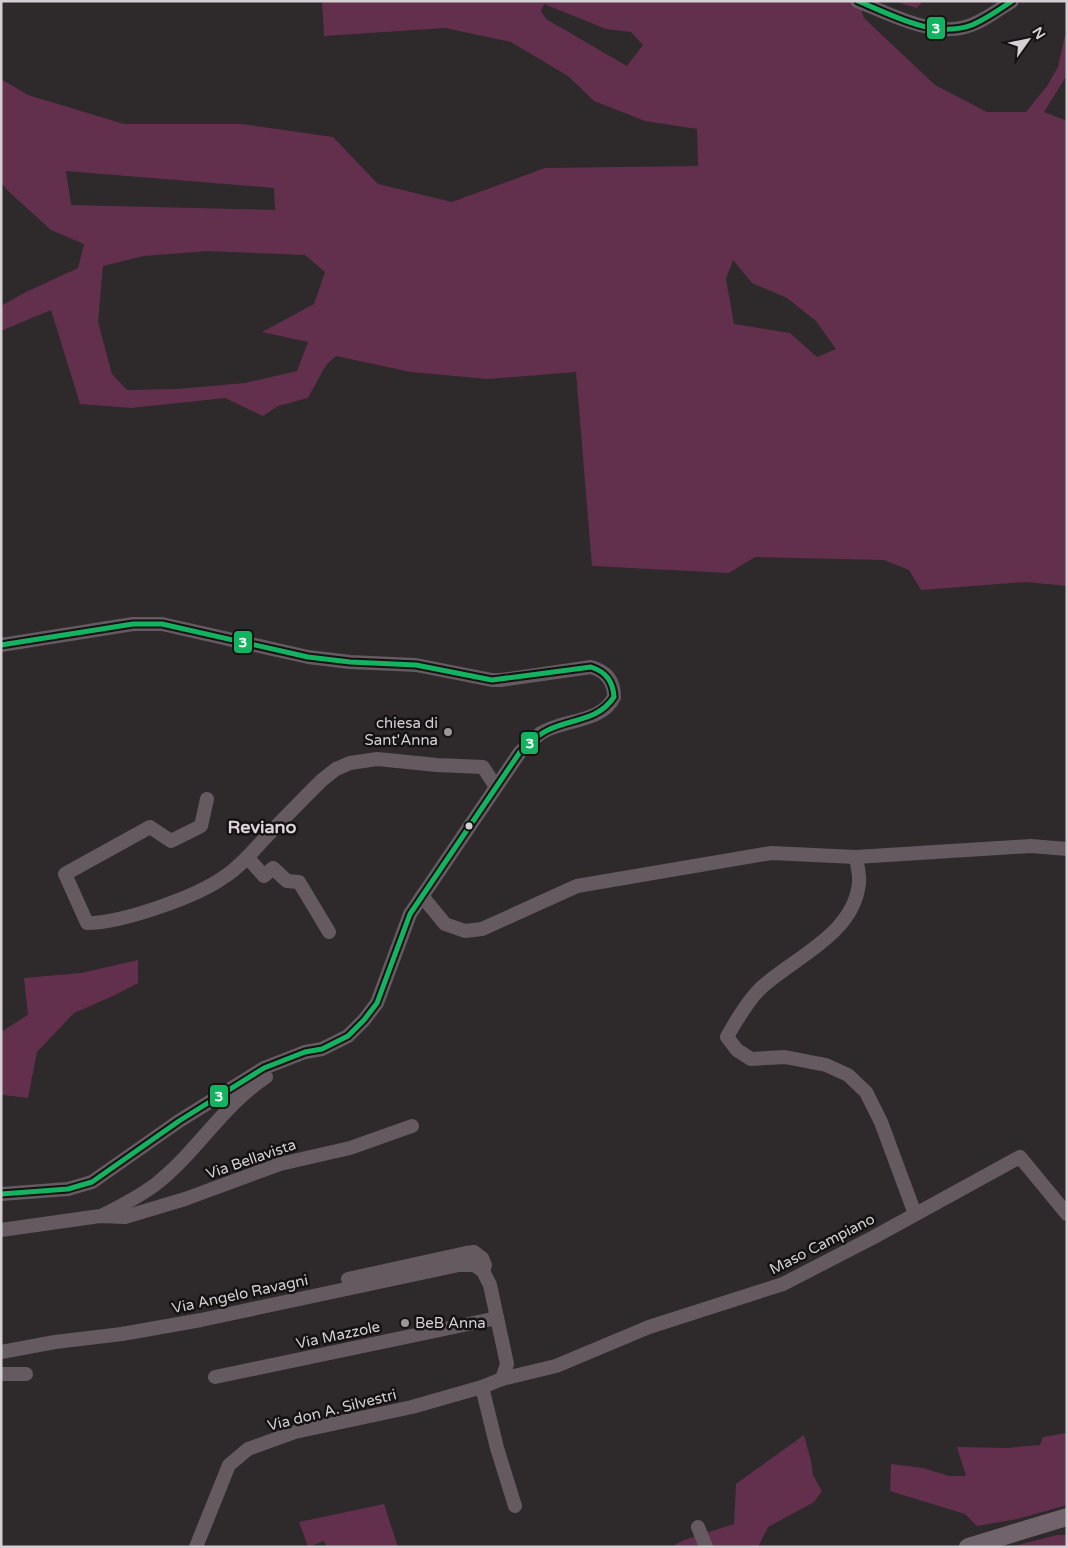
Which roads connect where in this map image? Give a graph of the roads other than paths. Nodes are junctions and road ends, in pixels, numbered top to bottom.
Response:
1 (857, 1) edge
2 (1012, 1) edge
3 (1, 645) edge
4 (496, 787) junction
5 (207, 799) dead end
6 (1067, 849) edge
7 (247, 857) junction
8 (856, 857) junction
9 (422, 896) junction
10 (329, 932) dead end
11 (276, 1063) junction
12 (412, 1126) dead end
13 (1, 1194) edge
14 (915, 1214) junction
15 (1067, 1214) edge
16 (100, 1216) junction
17 (1, 1230) edge
18 (483, 1271) junction
19 (348, 1279) dead end
20 (498, 1318) junction
21 (1, 1352) edge
22 (1, 1374) edge
23 (26, 1374) dead end
24 (215, 1377) dead end
25 (502, 1379) junction
26 (482, 1387) junction
27 (515, 1506) dead end
28 (1067, 1517) edge
29 (698, 1527) dead end
30 (196, 1547) edge
31 (706, 1547) edge
32 (968, 1547) edge

1 - 2 street
3 - 4 street
4 - 7 street
4 - 9 street
5 - 7 street
6 - 8 street
7 - 10 street
8 - 9 street
8 - 14 street
9 - 11 street
11 - 13 street
11 - 16 street, Via Bellavista
12 - 16 street, Via Bellavista
14 - 15 street, Maso Campiano
14 - 25 street, Maso Campiano
16 - 17 street, Via Bellavista
18 - 19 street
18 - 20 street
18 - 21 street, Via Angelo Ravagni
20 - 24 street, Via Mazzole
20 - 25 street
22 - 23 street
25 - 26 street, Via don A. Silvestri
26 - 27 street
26 - 30 street, Via don A. Silvestri
28 - 32 main road
29 - 31 street

